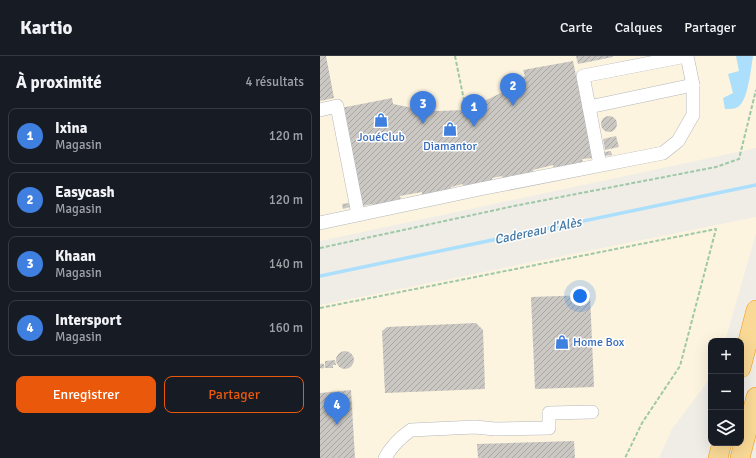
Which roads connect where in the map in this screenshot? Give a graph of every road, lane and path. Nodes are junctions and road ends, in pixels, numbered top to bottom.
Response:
1 (455, 56) edge
2 (687, 56) edge
3 (693, 85) junction
4 (756, 90) edge
5 (589, 106) junction
6 (320, 110) edge
7 (466, 110) dead end
8 (600, 165) junction
9 (358, 214) junction
10 (320, 223) edge
11 (320, 248) edge
12 (320, 308) edge
13 (756, 310) edge
14 (744, 356) edge
15 (756, 397) edge
16 (592, 412) dead end
17 (721, 446) edge
18 (385, 458) edge
19 (625, 458) edge
20 (718, 458) edge
21 (741, 458) edge

1 - 7 path
2 - 3 lane
2 - 5 lane
3 - 5 lane
3 - 8 lane
4 - 11 path
5 - 8 lane
6 - 9 lane
8 - 9 lane
9 - 10 lane
12 - 19 path
13 - 14 highway
15 - 21 highway
16 - 18 lane
17 - 20 highway

